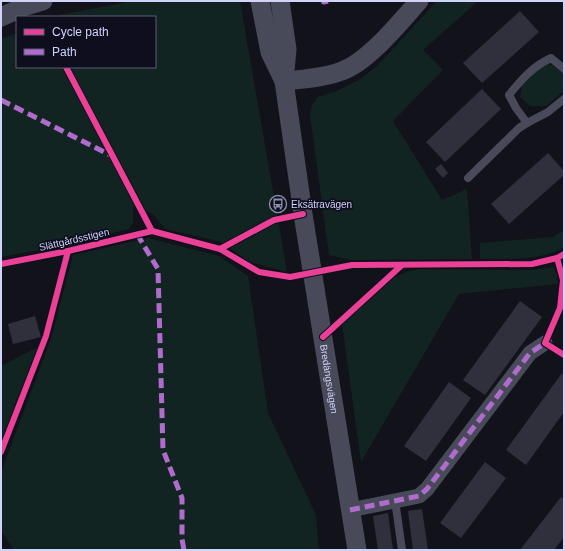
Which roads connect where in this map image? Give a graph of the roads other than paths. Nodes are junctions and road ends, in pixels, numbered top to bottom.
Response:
1 (43, 1) edge
2 (260, 1) edge
3 (280, 1) edge
4 (419, 1) edge
5 (1, 17) edge
6 (564, 69) edge
7 (284, 81) junction
8 (564, 100) edge
9 (527, 123) junction
10 (468, 178) dead end
11 (545, 343) dead end
12 (395, 500) junction
13 (350, 510) junction
14 (357, 550) edge
15 (402, 550) edge

1 - 5 street
2 - 7 street, Bredängsvägen
3 - 7 street, Bredängsvägen
4 - 7 street
6 - 9 lane
7 - 13 street, Bredängsvägen
8 - 9 lane
9 - 10 lane
11 - 12 street
12 - 13 street
12 - 15 lane
13 - 14 street, Bredängsvägen

